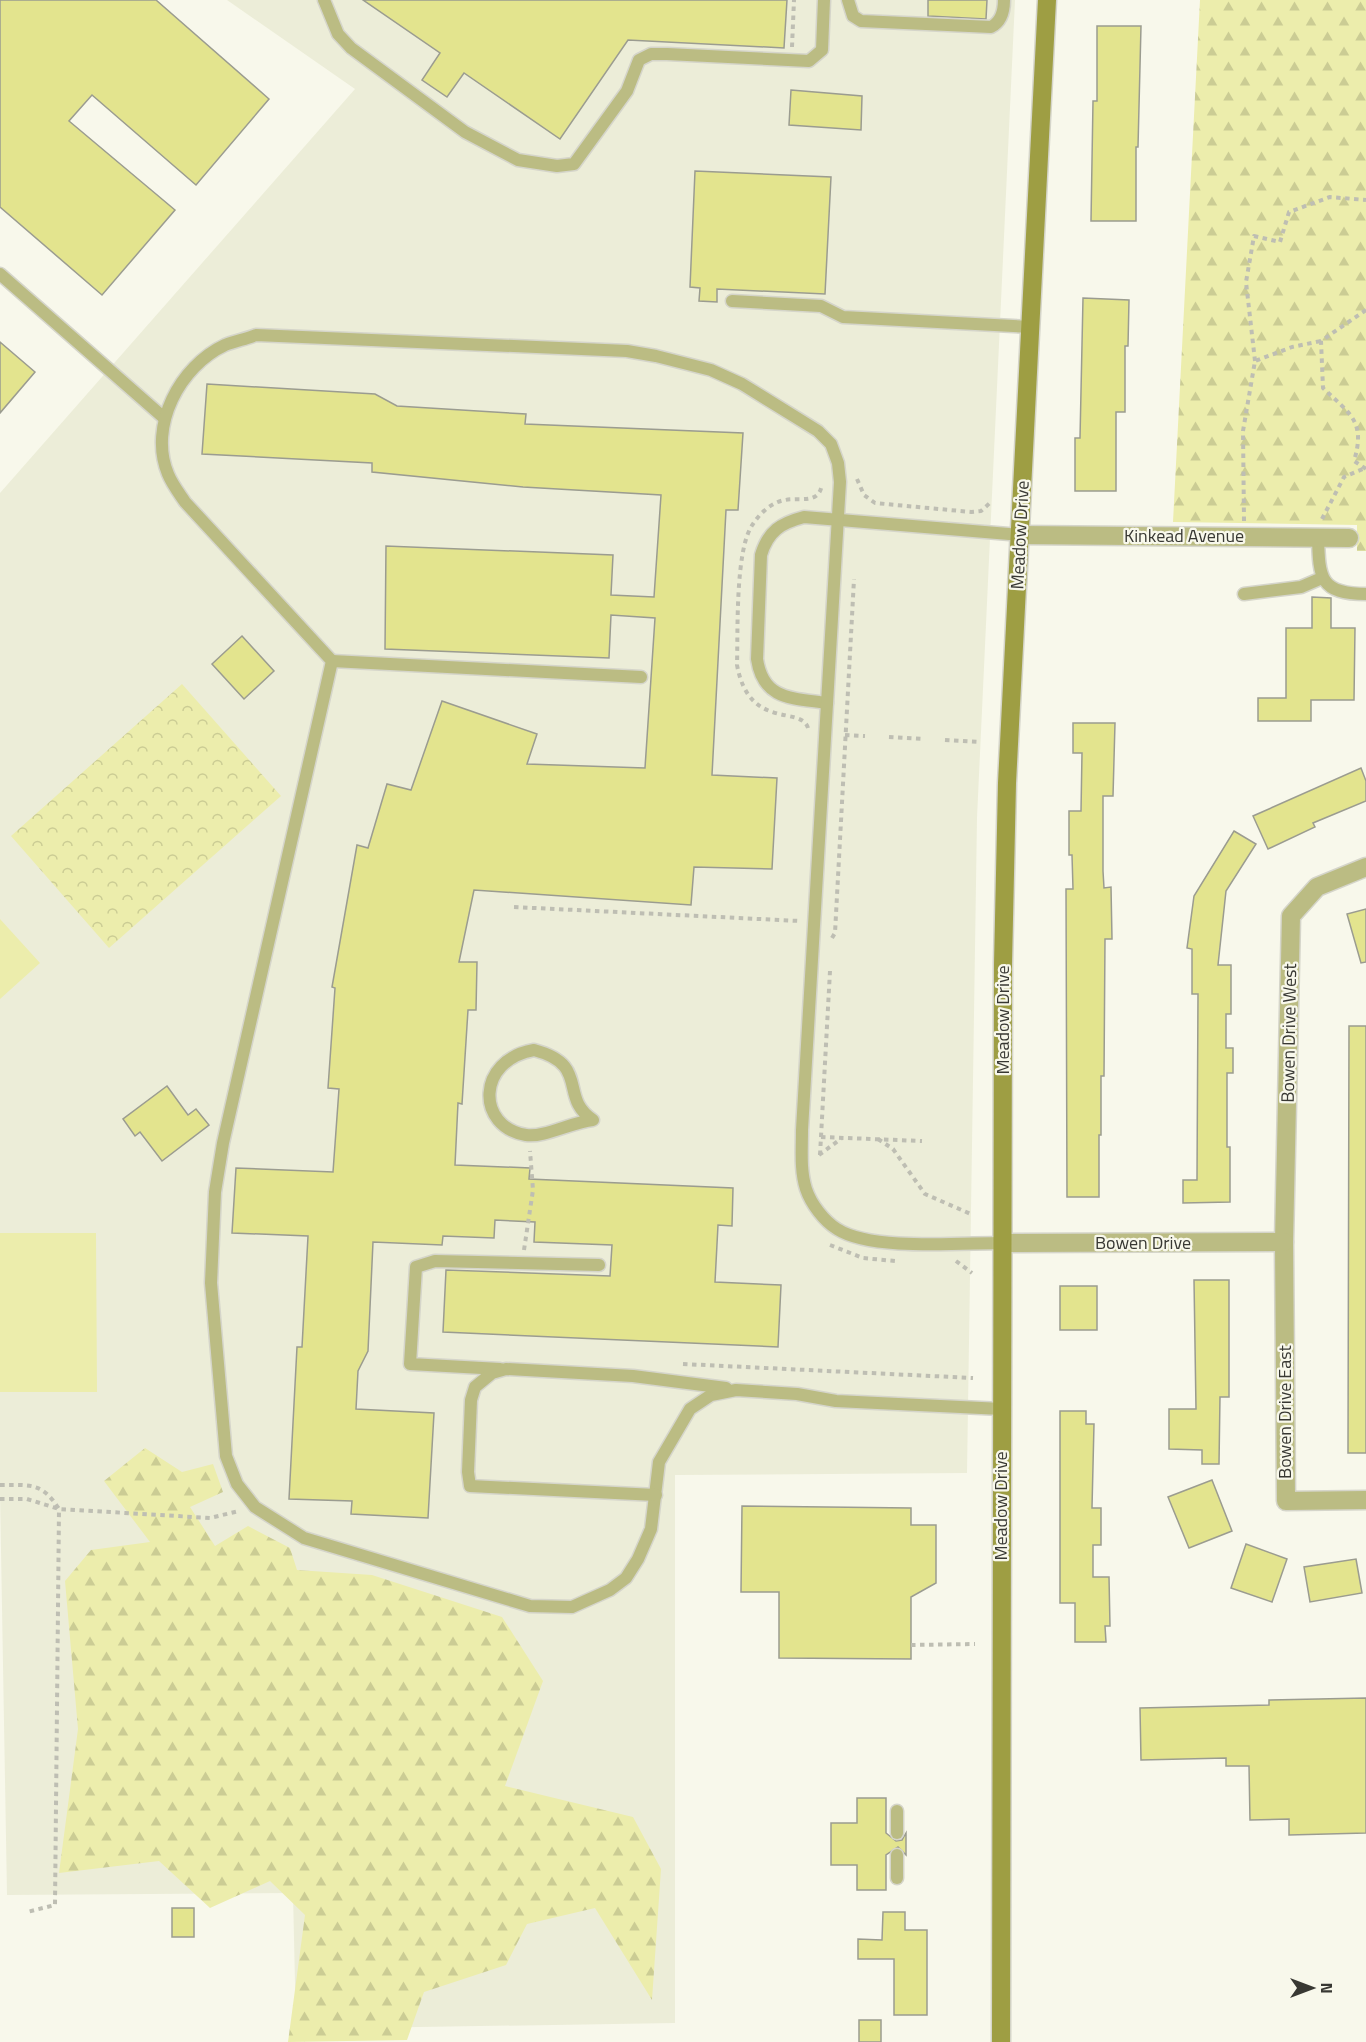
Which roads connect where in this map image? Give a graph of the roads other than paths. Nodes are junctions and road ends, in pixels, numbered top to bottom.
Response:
1 (324, 0) edge
2 (824, 0) edge
3 (848, 0) edge
4 (1004, 0) edge
5 (1047, 0) edge
6 (0, 274) edge
7 (732, 301) dead end
8 (1031, 327) junction
9 (163, 417) junction
10 (836, 520) junction
11 (1020, 535) junction
12 (1318, 537) junction
13 (1349, 538) dead end
14 (1322, 578) junction
15 (1244, 594) dead end
16 (1366, 594) edge
17 (332, 661) junction
18 (640, 677) dead end
19 (827, 703) junction
20 (1366, 867) edge
21 (529, 1136) joint
22 (1284, 1242) junction
23 (1002, 1243) junction
24 (599, 1265) dead end
25 (506, 1369) junction
26 (736, 1390) junction
27 (1002, 1409) junction
28 (656, 1495) junction
29 (1366, 1500) edge
30 (897, 1811) dead end
31 (897, 1833) dead end
32 (897, 1855) dead end
33 (897, 1878) dead end
34 (1001, 2042) edge

1 - 2 lane
3 - 4 lane
5 - 8 street, Meadow Drive
6 - 9 lane
7 - 8 lane
8 - 11 street, Meadow Drive
9 - 10 lane
9 - 17 lane
10 - 11 lane
10 - 19 lane
10 - 19 lane
11 - 12 street, Kinkead Avenue
11 - 23 street, Meadow Drive
12 - 13 street, Kinkead Avenue
12 - 14 lane
14 - 15 lane
14 - 16 lane
17 - 18 lane
17 - 28 lane
19 - 23 lane
20 - 22 street, Bowen Drive West
21 - 21 lane
22 - 23 street, Bowen Drive
22 - 29 street, Bowen Drive East
23 - 27 street, Meadow Drive
24 - 25 lane
25 - 26 lane
25 - 28 lane
26 - 27 lane
26 - 28 lane
27 - 34 street, Meadow Drive
30 - 31 lane
32 - 33 lane

